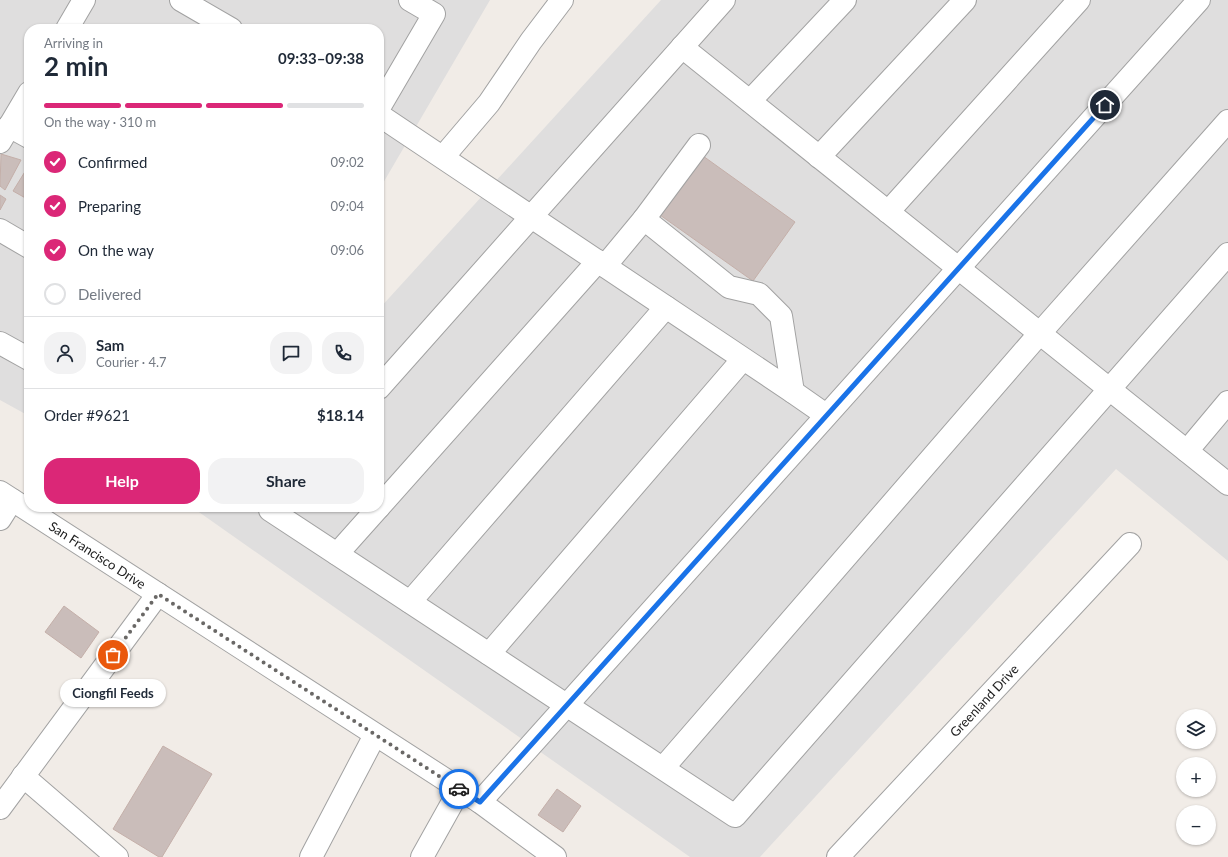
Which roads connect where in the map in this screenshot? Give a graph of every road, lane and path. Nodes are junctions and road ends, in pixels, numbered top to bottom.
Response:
1 (84, 0) edge
2 (181, 0) edge
3 (410, 0) edge
4 (562, 0) edge
5 (724, 0) edge
6 (845, 0) edge
7 (965, 0) edge
8 (1079, 0) edge
9 (1199, 0) edge
10 (70, 24) edge
11 (222, 24) edge
12 (682, 47) junction
13 (384, 99) edge
14 (750, 101) junction
15 (24, 102) edge
16 (384, 118) edge
17 (1228, 121) edge
18 (5, 134) edge
19 (24, 137) edge
20 (699, 145) dead end
21 (819, 157) junction
22 (443, 158) junction
23 (888, 212) junction
24 (531, 217) junction
25 (644, 219) junction
26 (0, 230) edge
27 (24, 244) edge
28 (1228, 254) edge
29 (602, 264) junction
30 (958, 268) junction
31 (666, 307) junction
32 (1040, 333) junction
33 (0, 343) edge
34 (24, 356) edge
35 (743, 358) junction
36 (384, 382) edge
37 (1110, 389) junction
38 (793, 392) junction
39 (1228, 402) edge
40 (826, 415) junction
41 (1187, 451) junction
42 (1228, 484) edge
43 (6, 496) edge
44 (384, 502) edge
45 (24, 508) edge
46 (31, 512) edge
47 (273, 512) edge
48 (375, 512) edge
49 (0, 519) edge
50 (1130, 544) dead end
51 (337, 554) junction
52 (158, 594) junction
53 (410, 602) junction
54 (489, 654) junction
55 (567, 705) junction
56 (375, 735) junction
57 (663, 768) junction
58 (23, 776) junction
59 (460, 789) junction
60 (480, 802) junction
61 (0, 808) edge
62 (544, 854) edge
63 (117, 857) edge
64 (311, 857) edge
65 (422, 857) edge
66 (838, 857) edge

1 - 10 street
2 - 11 street
3 - 13 street
4 - 22 street
5 - 12 street
6 - 14 street
7 - 21 street
8 - 23 street
9 - 30 street
12 - 14 street
12 - 24 street
14 - 21 street
15 - 18 street
16 - 22 street
17 - 32 street
18 - 19 street
20 - 25 street
21 - 23 street
22 - 24 street
23 - 30 street
24 - 29 street
24 - 36 street
25 - 29 street
25 - 38 street
26 - 27 street
28 - 37 street
29 - 31 street
29 - 44 street
30 - 32 street
30 - 40 street
31 - 35 street
31 - 53 street
32 - 37 street
32 - 57 street
33 - 34 street
35 - 38 street
35 - 54 street
37 - 41 street
37 - 57 street
38 - 40 street
39 - 41 street
40 - 55 street
41 - 42 street
43 - 45 street, San Francisco Drive
43 - 49 street
46 - 52 street, San Francisco Drive
47 - 51 street
48 - 51 street
50 - 66 street, Greenland Drive
51 - 53 street
52 - 56 street, San Francisco Drive
52 - 58 street
53 - 54 street
54 - 55 street
55 - 57 street
55 - 60 street
56 - 59 street, San Francisco Drive
56 - 64 street
58 - 61 street
58 - 63 street
59 - 60 street, San Francisco Drive
59 - 65 street
60 - 62 street, San Francisco Drive

